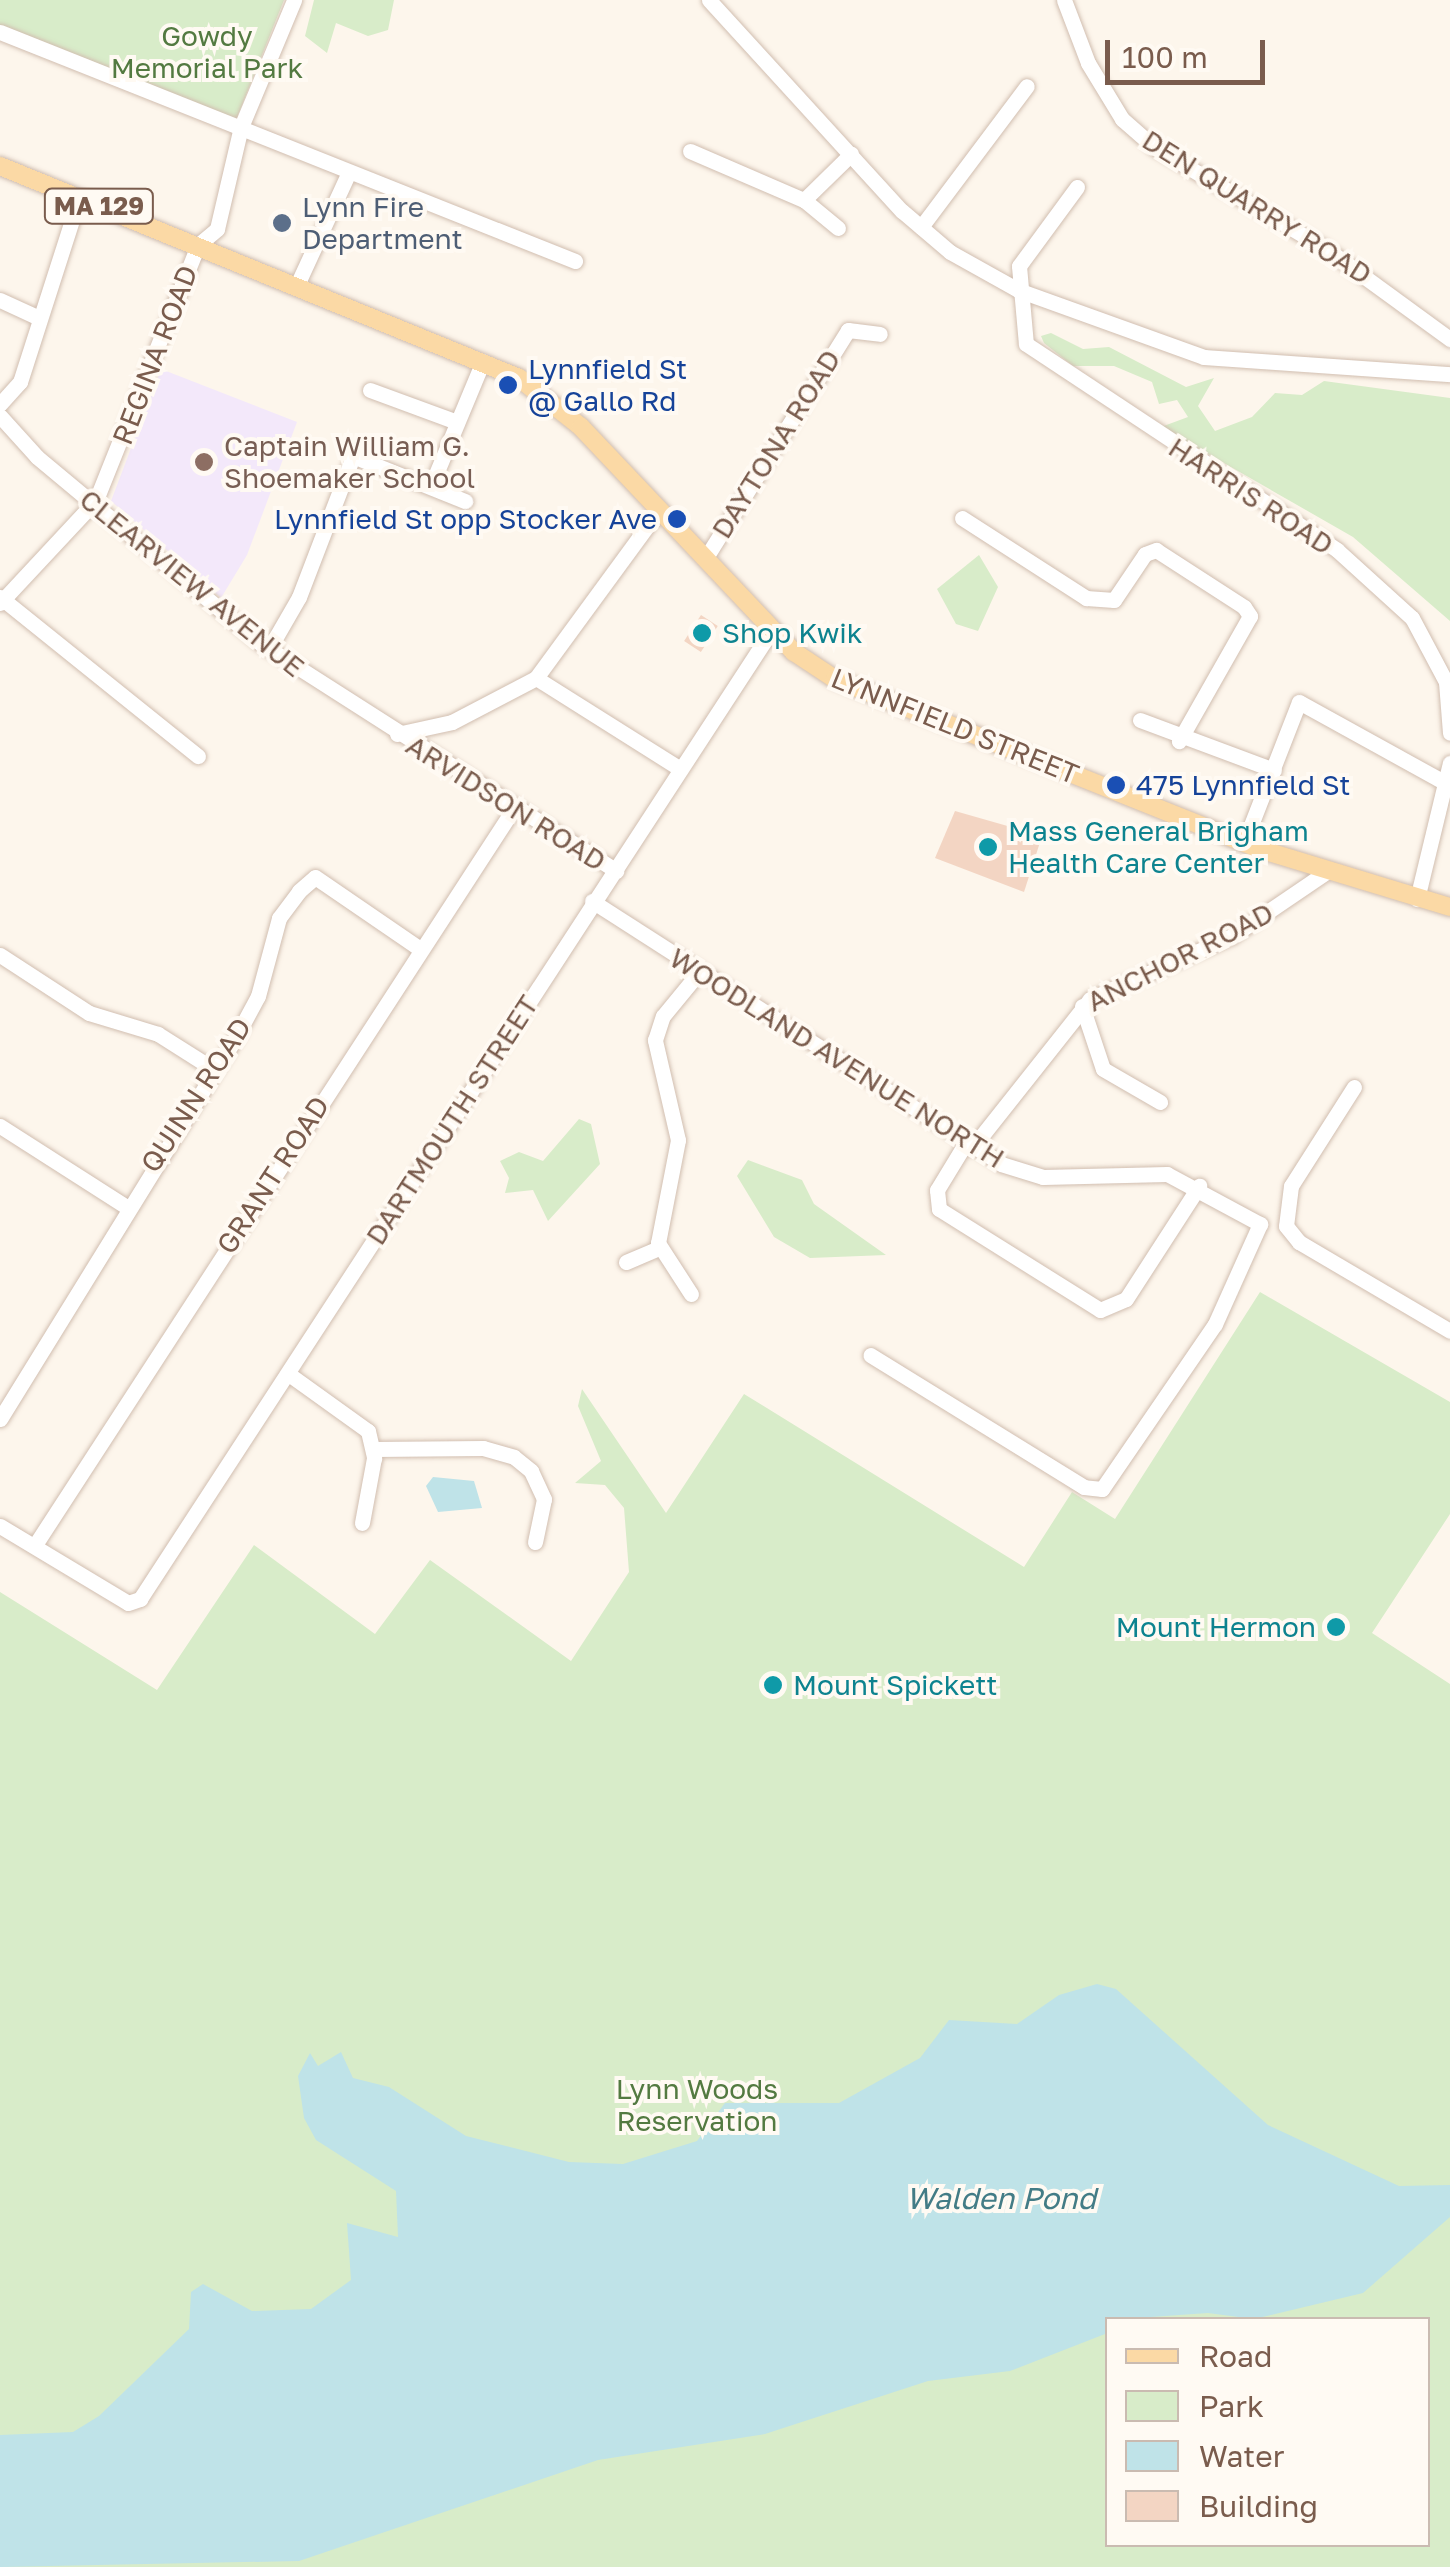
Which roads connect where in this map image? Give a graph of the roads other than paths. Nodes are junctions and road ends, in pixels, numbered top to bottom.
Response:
1 (294, 0) edge
2 (709, 0) edge
3 (1064, 0) edge
4 (0, 32) edge
5 (1027, 86) dead end
6 (241, 127) junction
7 (690, 151) dead end
8 (851, 154) junction
9 (0, 166) edge
10 (349, 172) junction
11 (1077, 187) dead end
12 (79, 198) junction
13 (804, 200) junction
14 (922, 227) junction
15 (838, 228) dead end
16 (198, 246) junction
17 (575, 260) dead end
18 (296, 284) junction
19 (1018, 290) junction
20 (0, 300) edge
21 (37, 317) junction
22 (880, 334) dead end
23 (1450, 339) edge
24 (483, 362) junction
25 (1450, 374) edge
26 (370, 390) dead end
27 (0, 404) edge
28 (0, 416) edge
29 (457, 422) junction
30 (432, 486) junction
31 (465, 500) dead end
32 (92, 504) junction
33 (659, 510) junction
34 (962, 518) dead end
35 (705, 559) junction
36 (1, 600) edge
37 (771, 630) junction
38 (269, 649) junction
39 (536, 678) junction
40 (1140, 720) dead end
41 (1450, 733) edge
42 (397, 734) junction
43 (1179, 740) junction
44 (198, 756) dead end
45 (1450, 763) edge
46 (679, 768) junction
47 (1274, 770) junction
48 (1446, 783) junction
49 (514, 808) junction
50 (1244, 843) junction
51 (616, 871) junction
52 (1326, 872) junction
53 (1418, 899) junction
54 (592, 900) junction
55 (1450, 907) edge
56 (420, 949) junction
57 (0, 954) edge
58 (700, 972) junction
59 (1082, 1006) junction
60 (215, 1070) junction
61 (1354, 1087) dead end
62 (1160, 1102) dead end
63 (0, 1126) edge
64 (969, 1146) junction
65 (1199, 1186) junction
66 (125, 1206) junction
67 (659, 1248) junction
68 (626, 1262) dead end
69 (690, 1294) dead end
70 (1450, 1331) edge
71 (870, 1355) dead end
72 (290, 1375) junction
73 (4, 1399) edge
74 (0, 1419) edge
75 (374, 1449) junction
76 (362, 1523) dead end
77 (0, 1526) edge
78 (535, 1542) dead end
79 (35, 1545) junction

1 - 6 street, REGINA ROAD
2 - 8 street
3 - 23 street, DEN QUARRY ROAD
4 - 6 street
5 - 14 street
6 - 10 street
6 - 16 street, REGINA ROAD
7 - 13 street
8 - 13 street
8 - 14 street
9 - 12 main road, LYNNFIELD STREET / MA 129
10 - 17 street
10 - 18 street
11 - 19 street
12 - 16 main road, LYNNFIELD STREET / MA 129
12 - 21 street
13 - 15 street
14 - 19 street
16 - 18 main road, LYNNFIELD STREET / MA 129
16 - 32 street, REGINA ROAD
18 - 24 main road, LYNNFIELD STREET / MA 129
19 - 25 street
19 - 41 street, HARRIS ROAD
20 - 21 street
21 - 27 street
22 - 35 street, DAYTONA ROAD
24 - 29 street
24 - 33 main road, LYNNFIELD STREET / MA 129
26 - 29 street
28 - 32 street, CLEARVIEW AVENUE
29 - 30 street
30 - 31 street
30 - 38 street
32 - 36 street, REGINA ROAD
32 - 38 street, CLEARVIEW AVENUE
33 - 35 main road, LYNNFIELD STREET / MA 129
33 - 39 street
34 - 43 street
35 - 37 main road, LYNNFIELD STREET / MA 129
36 - 44 street
37 - 46 street, DARTMOUTH STREET
37 - 50 main road, LYNNFIELD STREET / MA 129
38 - 42 street, CLEARVIEW AVENUE
39 - 42 street
39 - 46 street
40 - 43 street
42 - 49 street, ARVIDSON ROAD
43 - 47 street
45 - 48 street
46 - 51 street, DARTMOUTH STREET
47 - 48 street
47 - 50 street
48 - 53 street
49 - 51 street, ARVIDSON ROAD
49 - 56 street, GRANT ROAD
50 - 52 main road, LYNNFIELD STREET / MA 129
51 - 54 street, DARTMOUTH STREET
52 - 53 main road, LYNNFIELD STREET / MA 129
52 - 59 street, ANCHOR ROAD
53 - 55 main road, LYNNFIELD STREET / MA 129
54 - 58 street, WOODLAND AVENUE NORTH
54 - 72 street, DARTMOUTH STREET
56 - 60 street, QUINN ROAD
56 - 79 street, GRANT ROAD
57 - 60 street
58 - 64 street, WOODLAND AVENUE NORTH
58 - 67 street
59 - 62 street
59 - 64 street, ANCHOR ROAD
60 - 66 street, QUINN ROAD
61 - 70 street
63 - 66 street
64 - 65 street, WOODLAND AVENUE NORTH
64 - 65 street, ANCHOR ROAD
65 - 71 street, WOODLAND AVENUE NORTH
66 - 73 street, QUINN ROAD
67 - 68 street
67 - 69 street
72 - 75 street
72 - 79 street, DARTMOUTH STREET
73 - 74 street, QUINN ROAD
75 - 76 street
75 - 78 street
77 - 79 street

